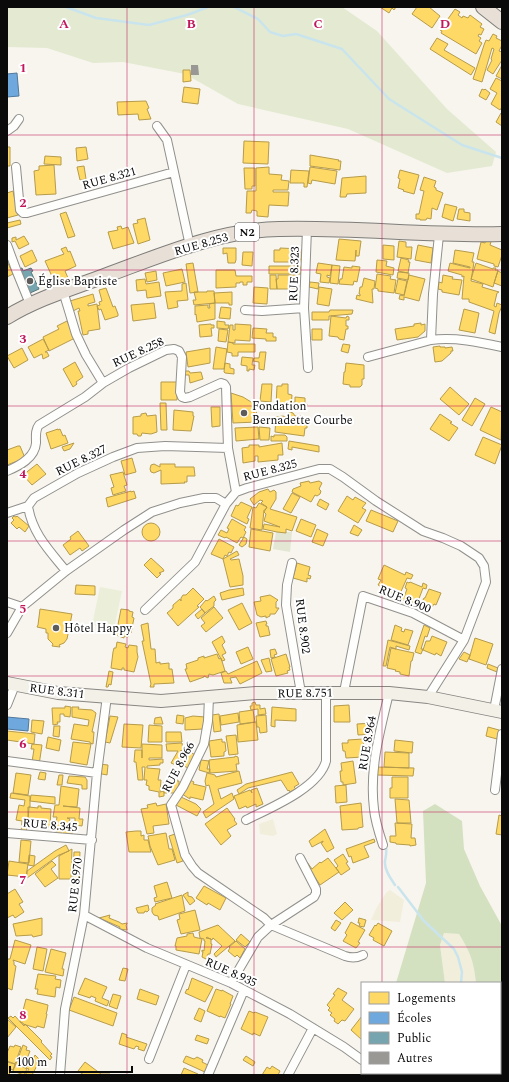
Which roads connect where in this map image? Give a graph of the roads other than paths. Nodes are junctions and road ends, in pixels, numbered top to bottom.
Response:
1 (483, 7) edge
2 (502, 22) edge
3 (19, 119) dead end
4 (157, 126) dead end
5 (7, 131) edge
6 (16, 167) dead end
7 (174, 172) junction
8 (307, 229) junction
9 (502, 234) edge
10 (439, 235) junction
11 (7, 245) edge
12 (190, 246) junction
13 (63, 291) junction
14 (30, 304) junction
15 (304, 308) junction
16 (245, 310) dead end
17 (7, 317) edge
18 (431, 340) junction
19 (502, 347) edge
20 (368, 357) dead end
21 (308, 368) dead end
22 (103, 383) junction
23 (228, 448) junction
24 (7, 472) edge
25 (236, 492) junction
26 (226, 504) junction
27 (28, 506) junction
28 (7, 513) edge
29 (292, 563) dead end
30 (66, 571) junction
31 (7, 602) edge
32 (22, 607) junction
33 (145, 610) dead end
34 (7, 633) edge
35 (464, 640) junction
36 (502, 669) edge
37 (11, 684) edge
38 (326, 692) junction
39 (344, 692) junction
40 (301, 693) junction
41 (389, 693) junction
42 (107, 696) junction
43 (209, 697) junction
44 (428, 697) junction
45 (7, 705) edge
46 (498, 711) edge
47 (502, 734) edge
48 (7, 761) edge
49 (97, 773) junction
50 (495, 790) dead end
51 (246, 820) dead end
52 (7, 833) edge
53 (92, 840) junction
54 (383, 845) dead end
55 (300, 858) dead end
56 (84, 915) junction
57 (271, 925) junction
58 (363, 955) dead end
59 (186, 965) junction
60 (231, 984) junction
61 (244, 990) junction
62 (313, 1028) junction
63 (149, 1059) dead end
64 (361, 1059) edge
65 (60, 1075) edge
66 (208, 1075) edge
67 (288, 1075) edge

1 - 2 highway
3 - 5 street
4 - 7 street
6 - 7 street, RUE 8.321
7 - 12 street
8 - 10 highway, RUE 8.253 / N2
8 - 12 highway, RUE 8.253 / N2
8 - 15 street, RUE 8.323
9 - 10 highway, RUE 8.253 / N2
10 - 18 street
11 - 14 street
12 - 13 highway, RUE 8.253 / N2
13 - 14 highway, RUE 8.253 / N2
13 - 22 street
14 - 17 highway, RUE 8.253 / N2
15 - 16 street, RUE 8.323
15 - 21 street
18 - 19 street
18 - 20 street
22 - 23 street, RUE 8.258
22 - 24 street
23 - 25 street, RUE 8.258
23 - 27 street, RUE 8.327
25 - 26 street, RUE 8.325
25 - 35 street, RUE 8.325
26 - 30 street
26 - 33 street, RUE 8.325
27 - 28 street
27 - 30 street
29 - 40 street, RUE 8.902
30 - 32 street
31 - 32 street
32 - 34 street
35 - 39 street, RUE 8.900
35 - 44 street
36 - 46 street
37 - 42 main road, RUE 8.311
37 - 45 street
38 - 39 main road, RUE 8.751
38 - 40 main road, RUE 8.751
38 - 51 street
39 - 41 main road, RUE 8.751
40 - 43 main road, RUE 8.751
41 - 44 main road, RUE 8.751
41 - 54 street, RUE 8.964
42 - 43 main road, RUE 8.751
42 - 49 street, RUE 8.970
43 - 57 street, RUE 8.966
44 - 46 main road, RUE 8.751
47 - 50 street
48 - 49 street
49 - 53 street, RUE 8.970
52 - 53 street, RUE 8.345
53 - 56 street, RUE 8.970
55 - 57 street
56 - 59 street, RUE 8.935
56 - 65 street, RUE 8.970
57 - 58 street, RUE 8.966
57 - 60 street
59 - 60 street, RUE 8.935
59 - 63 street
60 - 61 street, RUE 8.935
61 - 62 street, RUE 8.935
61 - 66 street
62 - 64 street, RUE 8.935
62 - 67 street

